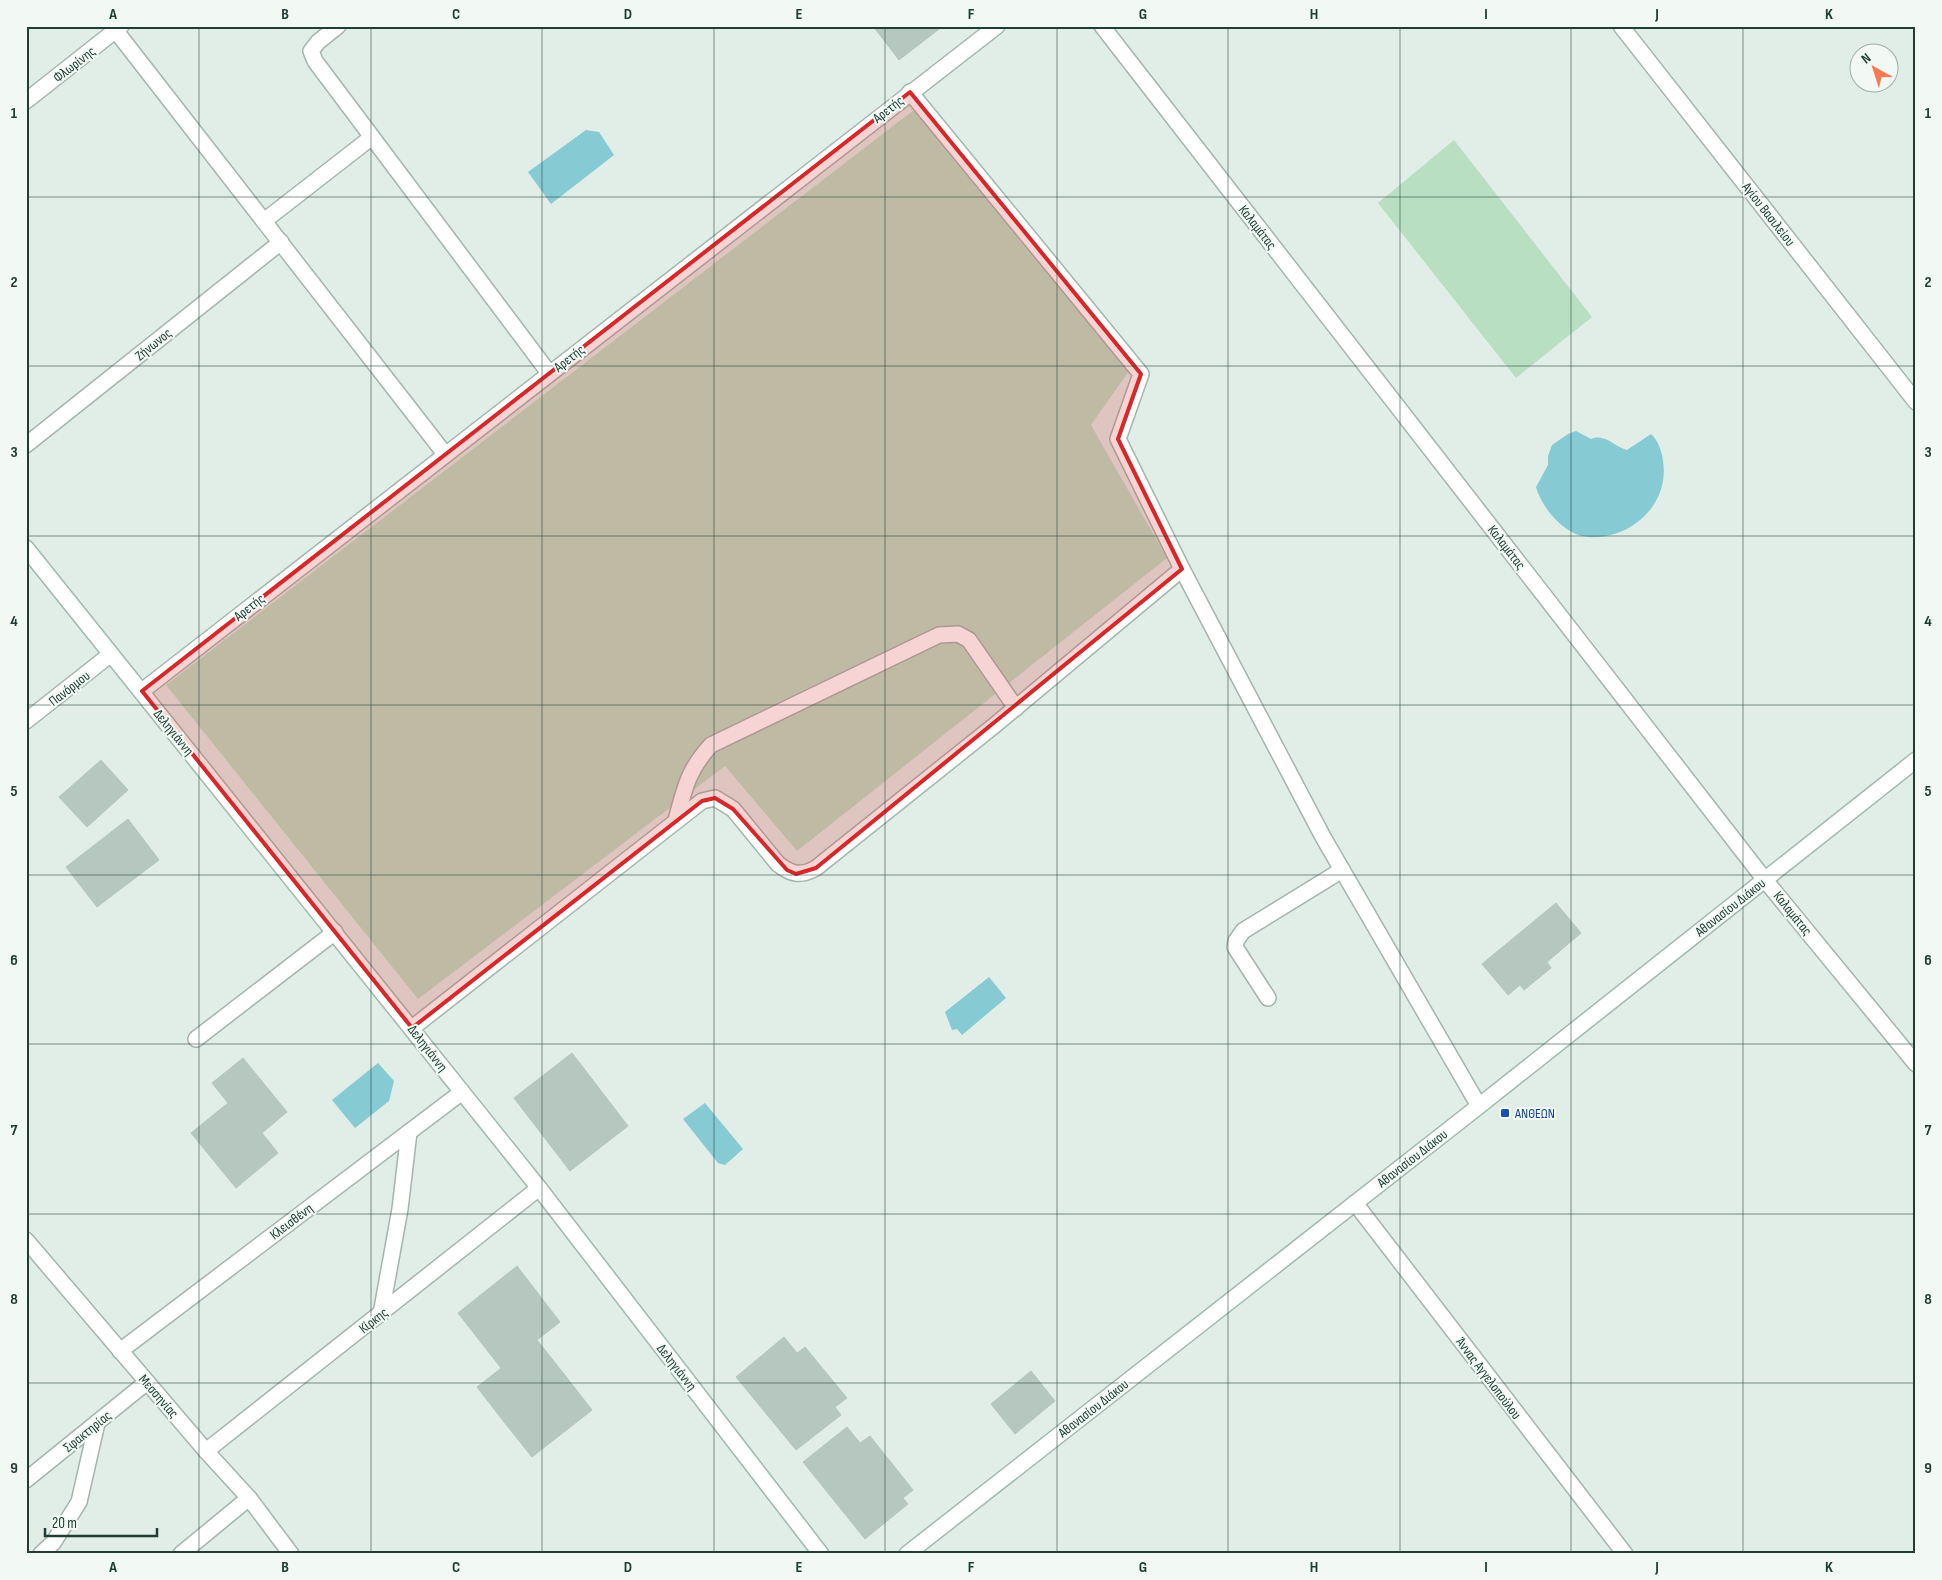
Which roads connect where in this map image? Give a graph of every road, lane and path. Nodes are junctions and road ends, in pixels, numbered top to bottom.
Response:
1 (338, 26) edge
2 (997, 26) edge
3 (1102, 26) edge
4 (1621, 26) edge
5 (118, 28) edge
6 (910, 92) junction
7 (26, 101) edge
8 (372, 137) junction
9 (264, 221) junction
10 (280, 242) junction
11 (549, 373) junction
12 (1916, 402) edge
13 (26, 445) edge
14 (445, 454) junction
15 (26, 548) edge
16 (1182, 569) junction
17 (112, 654) junction
18 (142, 691) junction
19 (1016, 708) junction
20 (26, 721) edge
21 (1916, 760) edge
22 (676, 820) junction
23 (1342, 870) junction
24 (1766, 880) junction
25 (335, 932) junction
26 (1268, 998) dead end
27 (412, 1028) junction
28 (196, 1039) dead end
29 (1916, 1064) edge
30 (462, 1092) junction
31 (1479, 1106) junction
32 (409, 1132) junction
33 (539, 1188) junction
34 (1355, 1202) junction
35 (26, 1240) edge
36 (381, 1314) junction
37 (120, 1350) junction
38 (147, 1382) junction
39 (98, 1423) junction
40 (206, 1451) junction
41 (26, 1480) edge
42 (249, 1498) junction
43 (41, 1554) edge
44 (181, 1554) edge
45 (291, 1554) edge
46 (822, 1554) edge
47 (907, 1554) edge
48 (1624, 1554) edge

1 - 8 street
2 - 6 street, Αρετής
3 - 24 street, Καλαμάτας
4 - 12 street, Αγίου Βασιλείου
5 - 7 street, Φλωρίνης
5 - 9 street
6 - 11 street, Αρετής
6 - 16 street
8 - 9 street
8 - 11 street
9 - 10 street
10 - 13 street, Ζήνωνος
10 - 14 street
11 - 14 street, Αρετής
14 - 18 street, Αρετής
15 - 17 street, Δεληγιάννη
16 - 19 street
16 - 23 street
17 - 18 street, Δεληγιάννη
17 - 20 street, Πανόρμου
18 - 25 street, Δεληγιάννη
19 - 22 street
19 - 22 street
21 - 24 street, Αθανασίου Διάκου
22 - 27 street
23 - 26 street
23 - 31 street
24 - 29 street, Καλαμάτας
24 - 31 street, Αθανασίου Διάκου
25 - 27 street, Δεληγιάννη
25 - 28 street
27 - 30 street, Δεληγιάννη
30 - 32 street, Κλεισθένη
30 - 33 street, Δεληγιάννη
31 - 34 street, Αθανασίου Διάκου
32 - 36 street
32 - 37 street, Κλεισθένη
33 - 36 street, Κίρκης
33 - 46 street, Δεληγιάννη
34 - 47 street, Αθανασίου Διάκου
34 - 48 street, Άννας Αγγελοπούλου
35 - 37 street, Μεσσηνίας
36 - 40 street, Κίρκης
37 - 38 street, Μεσσηνίας
38 - 39 street, Σφακτηρίας
38 - 40 street, Μεσσηνίας
39 - 41 street, Σφακτηρίας
39 - 43 street
40 - 42 street, Μεσσηνίας
42 - 44 street
42 - 45 street, Μεσσηνίας

